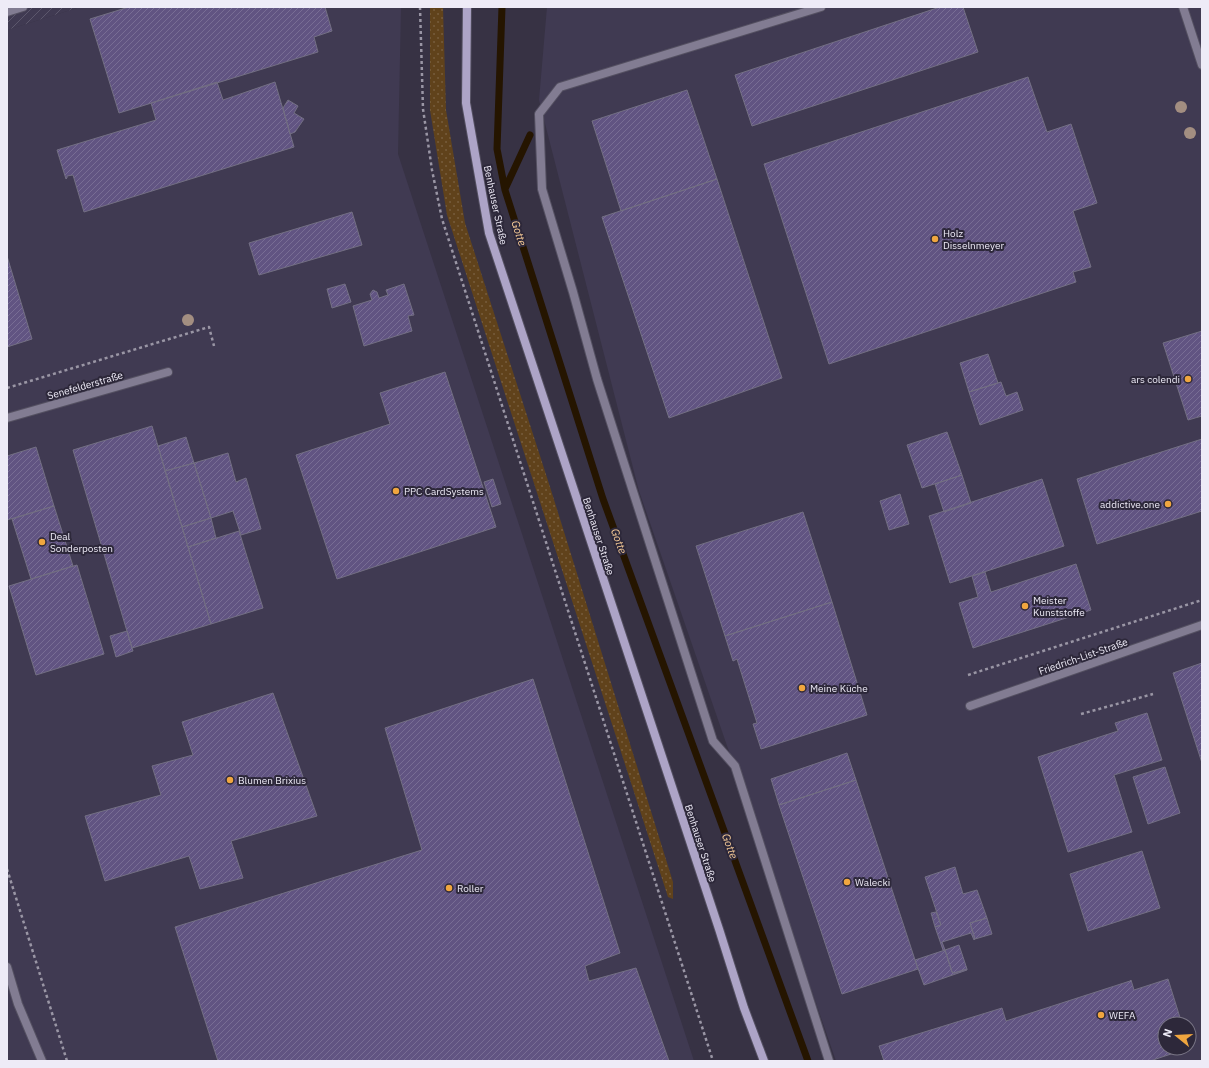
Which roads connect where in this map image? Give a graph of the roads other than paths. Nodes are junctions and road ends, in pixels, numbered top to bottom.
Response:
1 (23, 7) edge
2 (467, 7) edge
3 (821, 7) edge
4 (1183, 7) edge
5 (7, 12) edge
6 (1202, 65) edge
7 (168, 372) dead end
8 (7, 418) edge
9 (1202, 625) edge
10 (970, 706) dead end
11 (7, 967) edge
12 (42, 1061) edge
13 (764, 1061) edge
14 (829, 1061) edge

1 - 5 street
2 - 13 main road, Benhauser Straße
3 - 14 street
4 - 6 street
7 - 8 street, Senefelderstraße
9 - 10 street, Friedrich-List-Straße
11 - 12 street

